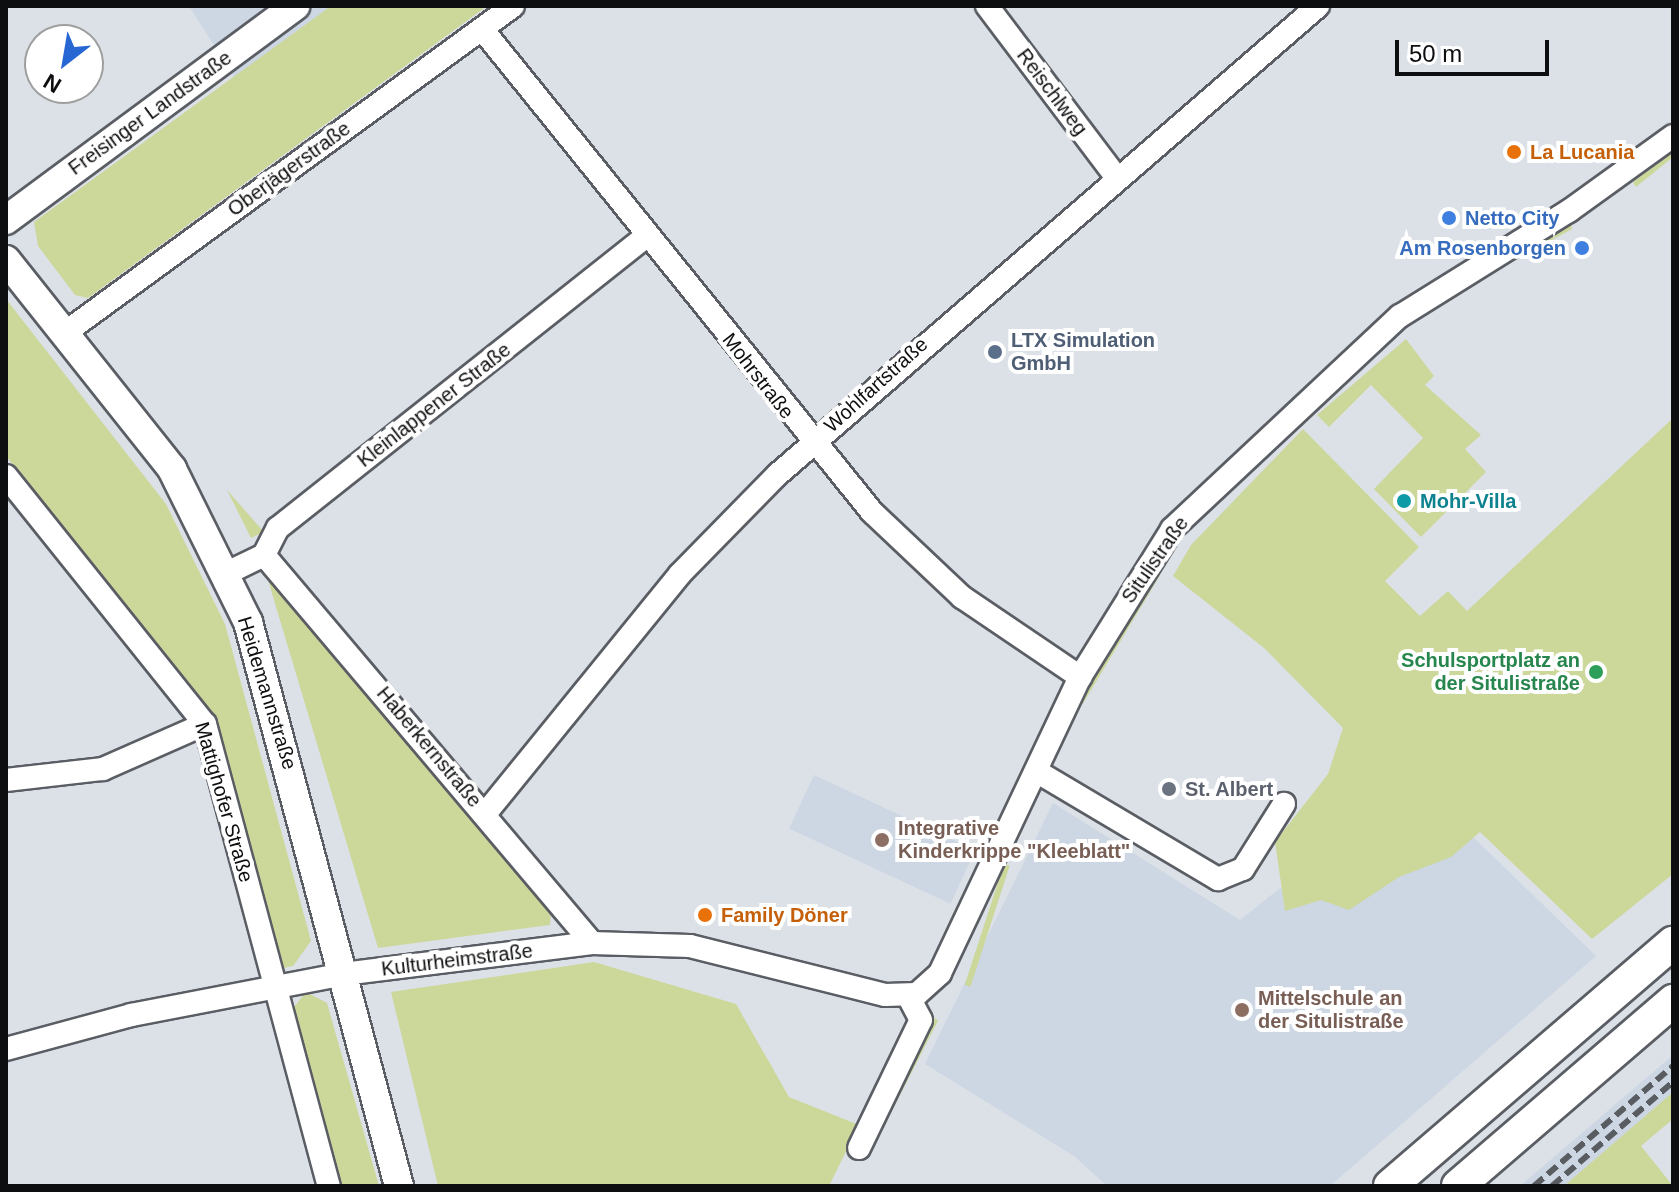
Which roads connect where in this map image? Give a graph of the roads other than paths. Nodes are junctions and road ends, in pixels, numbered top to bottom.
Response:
1 (295, 6) edge
2 (513, 6) edge
3 (987, 6) edge
4 (1318, 6) edge
5 (482, 29) junction
6 (1673, 136) edge
7 (1117, 178) junction
8 (6, 220) edge
9 (647, 236) junction
10 (6, 260) edge
11 (66, 332) junction
12 (811, 444) junction
13 (6, 476) edge
14 (264, 555) junction
15 (227, 573) junction
16 (1080, 677) junction
17 (205, 724) junction
18 (1036, 771) junction
19 (6, 780) edge
20 (1284, 804) dead end
21 (485, 814) junction
22 (592, 943) junction
23 (1673, 943) edge
24 (343, 974) junction
25 (274, 987) junction
26 (909, 997) junction
27 (1673, 1001) edge
28 (6, 1049) edge
29 (859, 1148) dead end
30 (329, 1186) edge
31 (399, 1186) edge
32 (1390, 1186) edge
33 (1458, 1186) edge

1 - 8 main road, Freisinger Landstraße
2 - 5 street, Oberjägerstraße
3 - 7 street, Reischlweg
4 - 7 street, Wohlfartstraße
5 - 9 street, Mohrstraße
5 - 11 street, Oberjägerstraße
6 - 16 street, Situlistraße
7 - 12 street, Wohlfartstraße
9 - 12 street, Mohrstraße
9 - 14 street, Kleinlappener Straße
10 - 11 main road, Heidemannstraße
11 - 15 main road, Heidemannstraße
12 - 16 street, Mohrstraße
12 - 21 street, Wohlfartstraße
13 - 17 street, Mattighofer Straße
14 - 15 street
14 - 21 street, Haberkernstraße
15 - 24 main road, Heidemannstraße
16 - 18 street, Situlistraße
17 - 19 street
17 - 25 street, Mattighofer Straße
18 - 20 street
18 - 26 street, Situlistraße
21 - 22 street, Haberkernstraße
22 - 24 street, Kulturheimstraße
22 - 26 street, Kulturheimstraße
23 - 32 highway
24 - 25 street, Kulturheimstraße
24 - 31 main road, Heidemannstraße
25 - 28 street, Kulturheimstraße
25 - 30 street, Mattighofer Straße
26 - 29 street
27 - 33 highway

